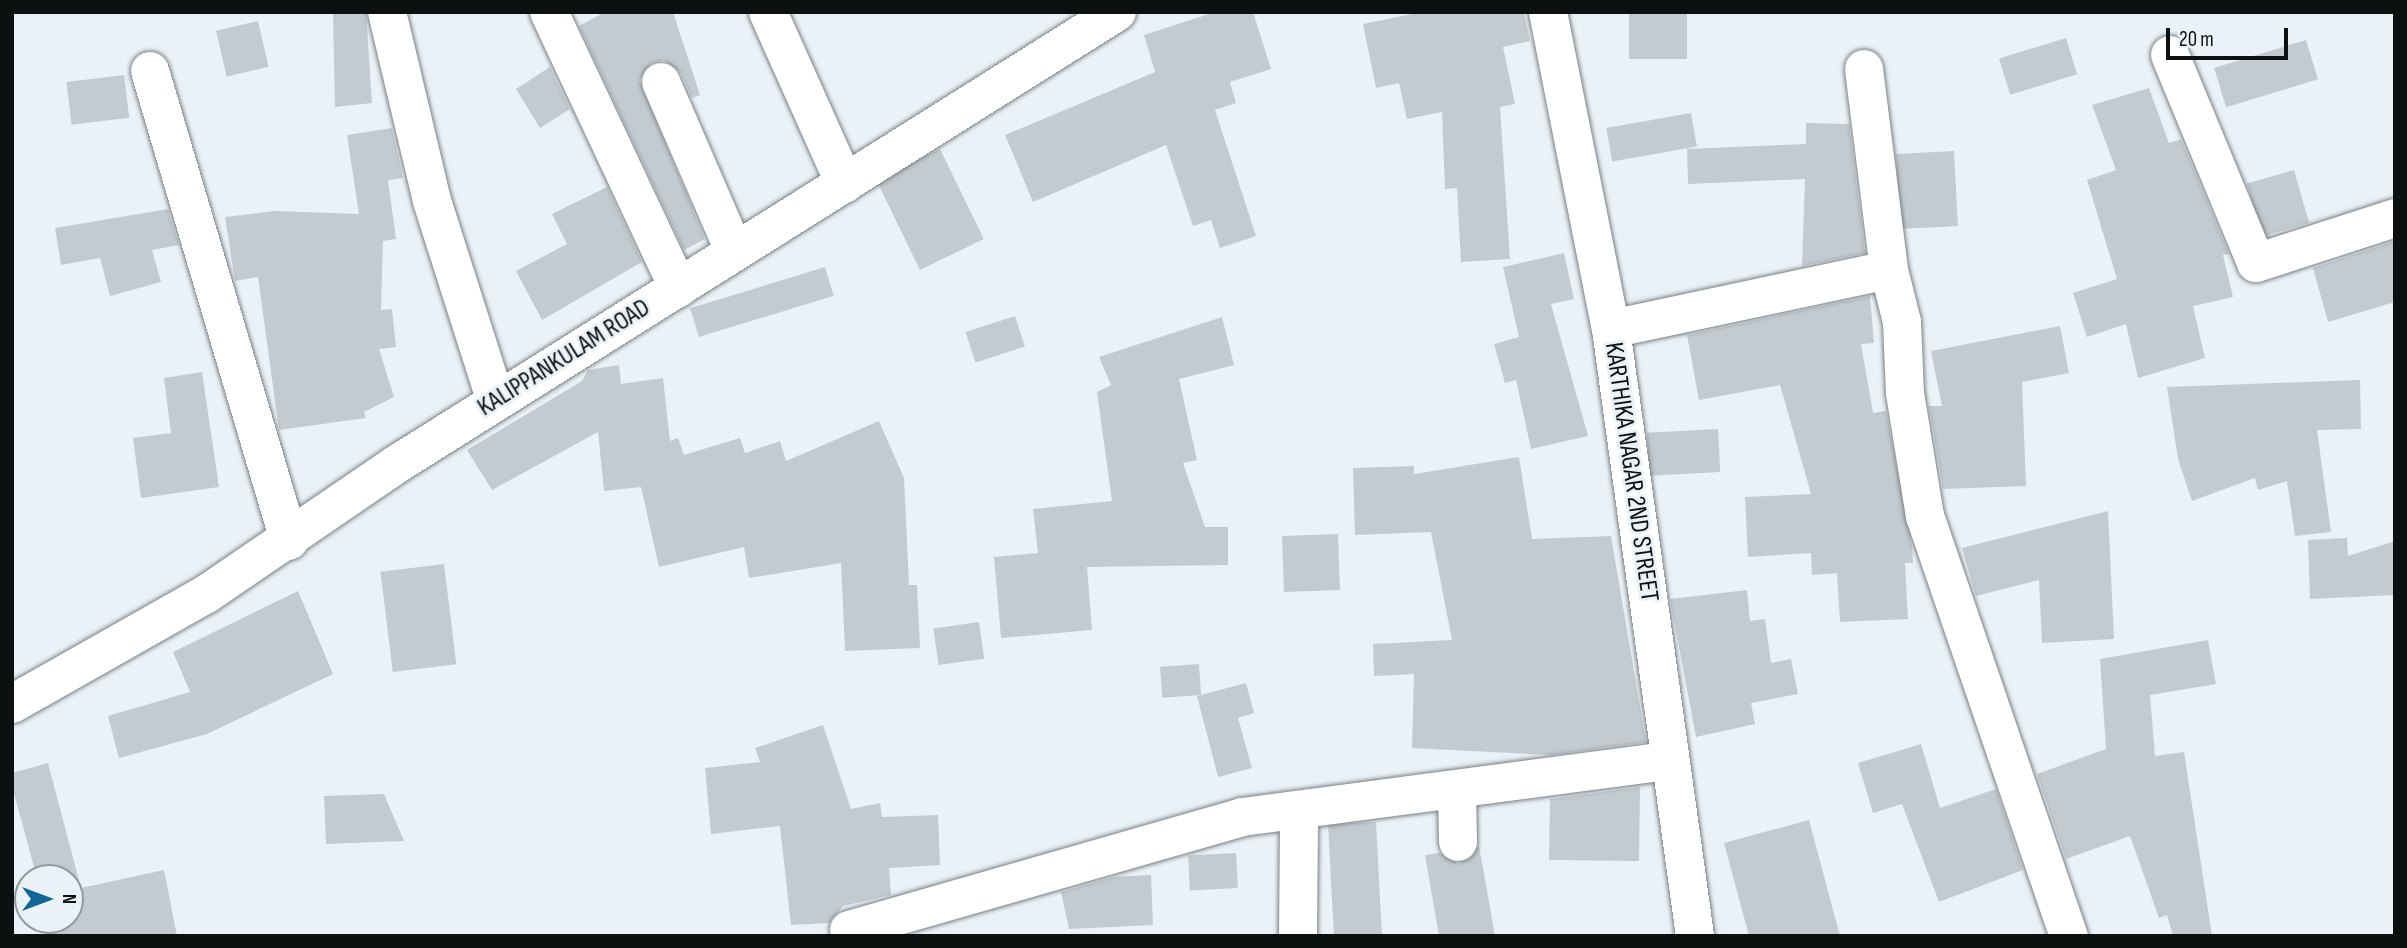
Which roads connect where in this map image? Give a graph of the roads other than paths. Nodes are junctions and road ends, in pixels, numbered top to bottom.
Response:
1 (387, 12) edge
2 (549, 12) edge
3 (768, 12) edge
4 (1117, 12) edge
5 (1548, 12) edge
6 (1061, 26) edge
7 (2170, 55) dead end
8 (1864, 69) dead end
9 (150, 71) dead end
10 (661, 82) dead end
11 (845, 184) junction
12 (2395, 218) edge
13 (734, 251) junction
14 (1889, 270) junction
15 (678, 288) junction
16 (1611, 329) junction
17 (496, 401) junction
18 (289, 541) junction
19 (12, 704) edge
20 (1670, 761) junction
21 (1457, 790) junction
22 (1299, 810) junction
23 (1458, 842) dead end
24 (849, 930) dead end
25 (1298, 936) edge
26 (1695, 936) edge
27 (2069, 936) edge

1 - 17 street
2 - 15 street
3 - 11 street
4 - 6 street, KALIPPANKULAM ROAD
5 - 16 street, KARTHIKA NAGAR 2ND STREET
6 - 11 street, KALIPPANKULAM ROAD
7 - 12 street
8 - 14 street
9 - 18 street
10 - 13 street
11 - 13 street, KALIPPANKULAM ROAD
13 - 15 street, KALIPPANKULAM ROAD
14 - 16 street
14 - 27 street
15 - 17 street, KALIPPANKULAM ROAD
16 - 20 street, KARTHIKA NAGAR 2ND STREET
17 - 18 street, KALIPPANKULAM ROAD
18 - 19 street, KALIPPANKULAM ROAD
20 - 21 street
20 - 26 street, KARTHIKA NAGAR 2ND STREET
21 - 22 street
21 - 23 street
22 - 24 street
22 - 25 street

